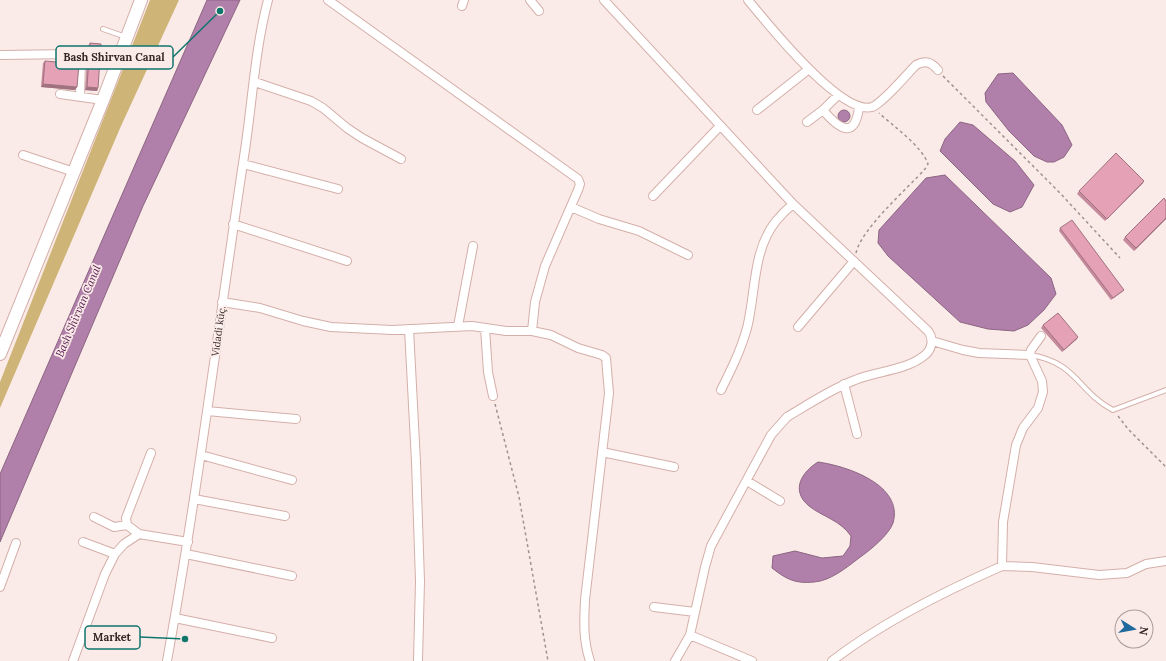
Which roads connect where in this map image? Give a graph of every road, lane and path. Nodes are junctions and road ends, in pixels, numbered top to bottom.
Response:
1 (141, 0) edge
2 (268, 0) edge
3 (328, 0) edge
4 (530, 0) edge
5 (604, 0) edge
6 (748, 0) edge
7 (539, 11) dead end
8 (104, 29) dead end
9 (127, 37) junction
10 (0, 55) edge
11 (809, 69) junction
12 (938, 70) joint
13 (254, 82) junction
14 (60, 94) dead end
15 (838, 95) junction
16 (80, 97) junction
17 (103, 100) junction
18 (859, 107) junction
19 (872, 107) junction
20 (757, 110) dead end
21 (823, 110) junction
22 (807, 122) dead end
23 (720, 126) junction
24 (23, 155) dead end
25 (402, 159) dead end
26 (243, 164) junction
27 (74, 172) junction
28 (338, 189) dead end
29 (653, 196) dead end
30 (793, 204) junction
31 (571, 207) junction
32 (233, 224) junction
33 (473, 246) dead end
34 (688, 255) dead end
35 (1120, 258) dead end
36 (347, 261) dead end
37 (854, 261) junction
38 (222, 302) junction
39 (458, 326) junction
40 (798, 327) dead end
41 (485, 328) junction
42 (409, 329) junction
43 (532, 331) junction
44 (1041, 336) dead end
45 (932, 340) junction
46 (0, 354) edge
47 (1030, 355) junction
48 (844, 384) junction
49 (721, 390) dead end
50 (1166, 390) edge
51 (493, 396) joint
52 (1113, 410) junction
53 (207, 411) junction
54 (296, 419) dead end
55 (857, 434) dead end
56 (602, 452) junction
57 (150, 453) dead end
58 (201, 455) junction
59 (674, 467) dead end
60 (1166, 467) edge
61 (292, 480) dead end
62 (747, 482) junction
63 (194, 499) junction
64 (780, 501) dead end
65 (285, 516) dead end
66 (94, 517) dead end
67 (127, 525) junction
68 (139, 534) junction
69 (83, 542) dead end
70 (188, 542) junction
71 (16, 543) dead end
72 (115, 554) junction
73 (186, 554) junction
74 (1166, 561) edge
75 (1002, 566) junction
76 (292, 576) dead end
77 (0, 586) edge
78 (654, 607) dead end
79 (695, 612) junction
80 (175, 618) junction
81 (690, 635) junction
82 (272, 638) dead end
83 (73, 661) edge
84 (167, 661) edge
85 (418, 661) edge
86 (548, 661) edge
87 (590, 661) edge
88 (675, 661) edge
89 (752, 661) edge
90 (832, 661) edge

1 - 9 main road
2 - 13 street, Vidadi küç.
3 - 31 street
4 - 7 street
5 - 23 street
6 - 11 street
8 - 9 lane
9 - 17 main road
10 - 16 street
11 - 15 street
11 - 20 street
12 - 19 street
12 - 35 path
13 - 25 street
13 - 26 street, Vidadi küç.
14 - 16 street
15 - 18 street
15 - 21 street
16 - 17 street
17 - 27 main road
18 - 19 street
18 - 21 street
19 - 37 path
21 - 22 street
23 - 29 street
23 - 30 street
24 - 27 street
26 - 28 street
26 - 32 street, Vidadi küç.
27 - 46 main road
30 - 37 street
30 - 49 street
31 - 34 street
31 - 43 street
32 - 36 street
32 - 38 street, Vidadi küç.
33 - 39 street
37 - 40 street
37 - 45 street
38 - 42 street
38 - 53 street, Vidadi küç.
39 - 41 street
39 - 42 street
41 - 43 street
41 - 51 street
42 - 85 street
43 - 56 street
44 - 47 street
45 - 47 street
45 - 48 street
47 - 52 lane
47 - 75 street
48 - 55 street
48 - 62 street
50 - 52 lane
51 - 86 path
52 - 60 path
53 - 54 street
53 - 58 street, Vidadi küç.
56 - 59 street
56 - 87 street
57 - 67 street
58 - 61 street
58 - 63 street, Vidadi küç.
62 - 64 street
62 - 79 street
63 - 65 street
63 - 70 street, Vidadi küç.
66 - 67 street
67 - 68 street
68 - 70 street
68 - 72 street
69 - 72 street
70 - 73 street, Vidadi küç.
71 - 77 street
72 - 83 street
73 - 76 street
73 - 80 street, Vidadi küç.
74 - 75 street
75 - 90 street
78 - 79 street
79 - 81 street
80 - 82 street
80 - 84 street, Vidadi küç.
81 - 88 street
81 - 89 street

